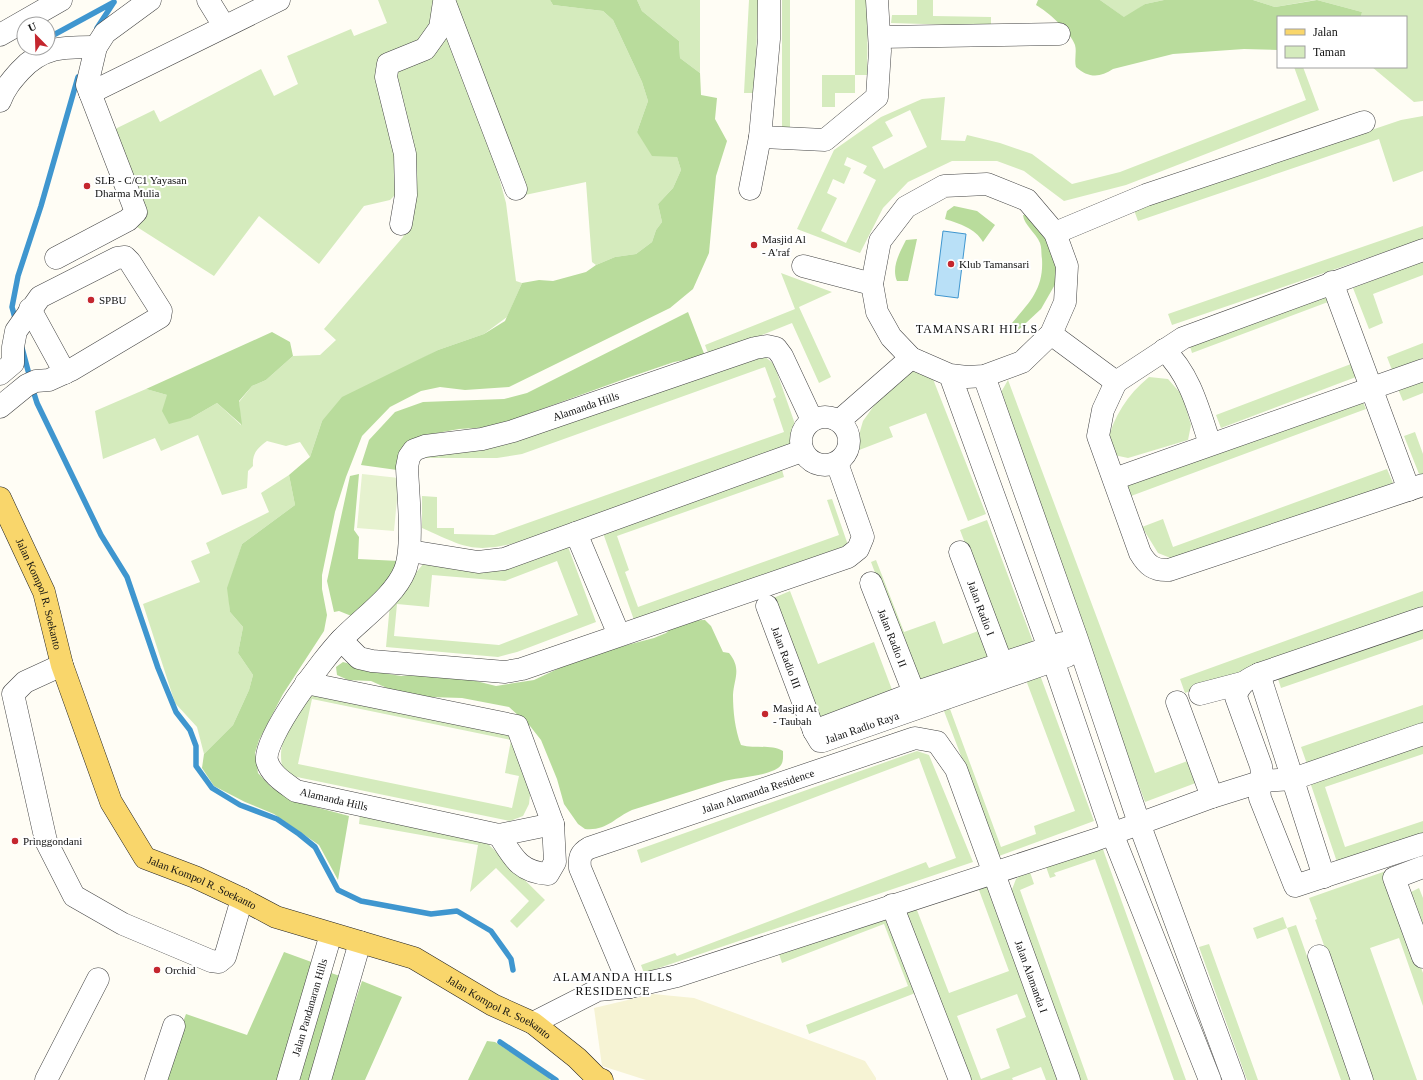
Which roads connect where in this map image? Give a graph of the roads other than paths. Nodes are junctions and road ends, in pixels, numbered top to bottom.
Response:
1 (61, 0) edge
2 (150, 0) edge
3 (208, 0) edge
4 (279, 0) edge
5 (769, 0) edge
6 (877, 0) edge
7 (444, 1) edge
8 (224, 26) junction
9 (2, 27) edge
10 (1059, 34) dead end
11 (880, 38) junction
12 (87, 47) junction
13 (90, 93) junction
14 (0, 101) edge
15 (1364, 122) dead end
16 (760, 137) junction
17 (516, 189) dead end
18 (750, 189) dead end
19 (401, 224) dead end
20 (1055, 233) junction
21 (1423, 250) edge
22 (56, 258) dead end
23 (803, 266) dead end
24 (1332, 282) junction
25 (872, 284) junction
26 (22, 322) junction
27 (1051, 334) junction
28 (1164, 350) junction
29 (911, 358) junction
30 (1423, 370) edge
31 (65, 373) junction
32 (0, 374) edge
33 (950, 375) junction
34 (984, 376) junction
35 (1116, 382) junction
36 (1372, 389) junction
37 (0, 407) edge
38 (812, 420) junction
39 (839, 421) junction
40 (1210, 444) junction
41 (802, 451) junction
42 (837, 463) junction
43 (1114, 479) junction
44 (1416, 488) edge
45 (2, 505) edge
46 (576, 533) junction
47 (410, 551) junction
48 (960, 552) dead end
49 (871, 583) dead end
50 (767, 606) dead end
51 (1423, 618) edge
52 (619, 635) junction
53 (341, 640) junction
54 (1080, 645) junction
55 (1051, 654) junction
56 (1002, 664) junction
57 (62, 665) junction
58 (1250, 679) junction
59 (306, 683) junction
60 (914, 693) junction
61 (1200, 694) dead end
62 (1177, 702) dead end
63 (814, 730) junction
64 (1423, 734) edge
65 (1293, 779) junction
66 (1263, 781) junction
67 (1212, 797) junction
68 (1139, 823) junction
69 (553, 824) junction
70 (1112, 833) junction
71 (499, 835) junction
72 (1423, 844) edge
73 (1423, 867) edge
74 (992, 872) junction
75 (1324, 877) junction
76 (242, 899) junction
77 (892, 905) junction
78 (331, 934) junction
79 (360, 942) junction
80 (1318, 956) dead end
81 (1423, 957) edge
82 (98, 979) dead end
83 (630, 987) junction
84 (533, 1023) junction
85 (174, 1026) dead end
86 (46, 1080) edge
87 (156, 1080) edge
88 (288, 1080) edge
89 (320, 1080) edge
90 (599, 1080) edge
91 (960, 1080) edge
92 (1069, 1080) edge
93 (1210, 1080) edge
94 (1234, 1080) edge
95 (1362, 1080) edge

1 - 9 street
2 - 12 street
3 - 8 street
4 - 8 street
5 - 16 street
6 - 11 street
7 - 17 street
7 - 19 street
8 - 13 street
10 - 11 street
11 - 16 street
12 - 13 street
12 - 14 street
13 - 22 street
15 - 20 street
16 - 18 street
20 - 25 street
20 - 27 street
21 - 24 street
23 - 25 street
24 - 28 street
24 - 36 street
25 - 29 street
26 - 31 street
26 - 31 street
26 - 32 street
27 - 34 street
27 - 35 street
28 - 35 street
28 - 40 street
29 - 33 street
29 - 39 street
30 - 36 street
31 - 37 street
33 - 34 street
33 - 55 street
34 - 54 street
35 - 43 street
36 - 40 street
36 - 44 street
38 - 39 street
38 - 41 street
38 - 47 street, Alamanda Hills
39 - 42 street
40 - 43 street
41 - 42 street
41 - 46 street
42 - 52 street
43 - 44 street
45 - 57 main road, Jalan Kompol R. Soekanto
46 - 47 street
46 - 52 street
47 - 53 street, Alamanda Hills
48 - 56 street, Jalan Radio I
49 - 60 street, Jalan Radio II
50 - 63 street, Jalan Radio III
51 - 58 street
52 - 53 street
53 - 59 street, Alamanda Hills
54 - 55 street, Jalan Radio Raya
54 - 68 street
55 - 56 street, Jalan Radio Raya
55 - 63 street, Jalan Radio Raya
55 - 70 street
56 - 60 street, Jalan Radio Raya
57 - 76 main road, Jalan Kompol R. Soekanto
57 - 76 street
58 - 61 street
58 - 65 street
58 - 66 street
59 - 69 street
59 - 71 street, Alamanda Hills
60 - 63 street, Jalan Radio Raya
62 - 67 street
64 - 65 street
65 - 66 street
65 - 75 street
66 - 67 street
66 - 75 street
67 - 68 street
68 - 70 street
68 - 94 street
69 - 71 street, Alamanda Hills
69 - 71 street
70 - 74 street
70 - 93 street
72 - 75 street
73 - 81 street
74 - 77 street
74 - 83 street, Jalan Alamanda Residence
74 - 92 street, Jalan Alamanda I
76 - 78 main road, Jalan Kompol R. Soekanto
77 - 83 street
77 - 91 street
78 - 79 main road, Jalan Kompol R. Soekanto
78 - 88 street, Jalan Pandanaran Hills
79 - 84 main road, Jalan Kompol R. Soekanto
79 - 89 street
80 - 95 street
82 - 86 street
83 - 84 street
84 - 90 main road, Jalan Kompol R. Soekanto
85 - 87 street

